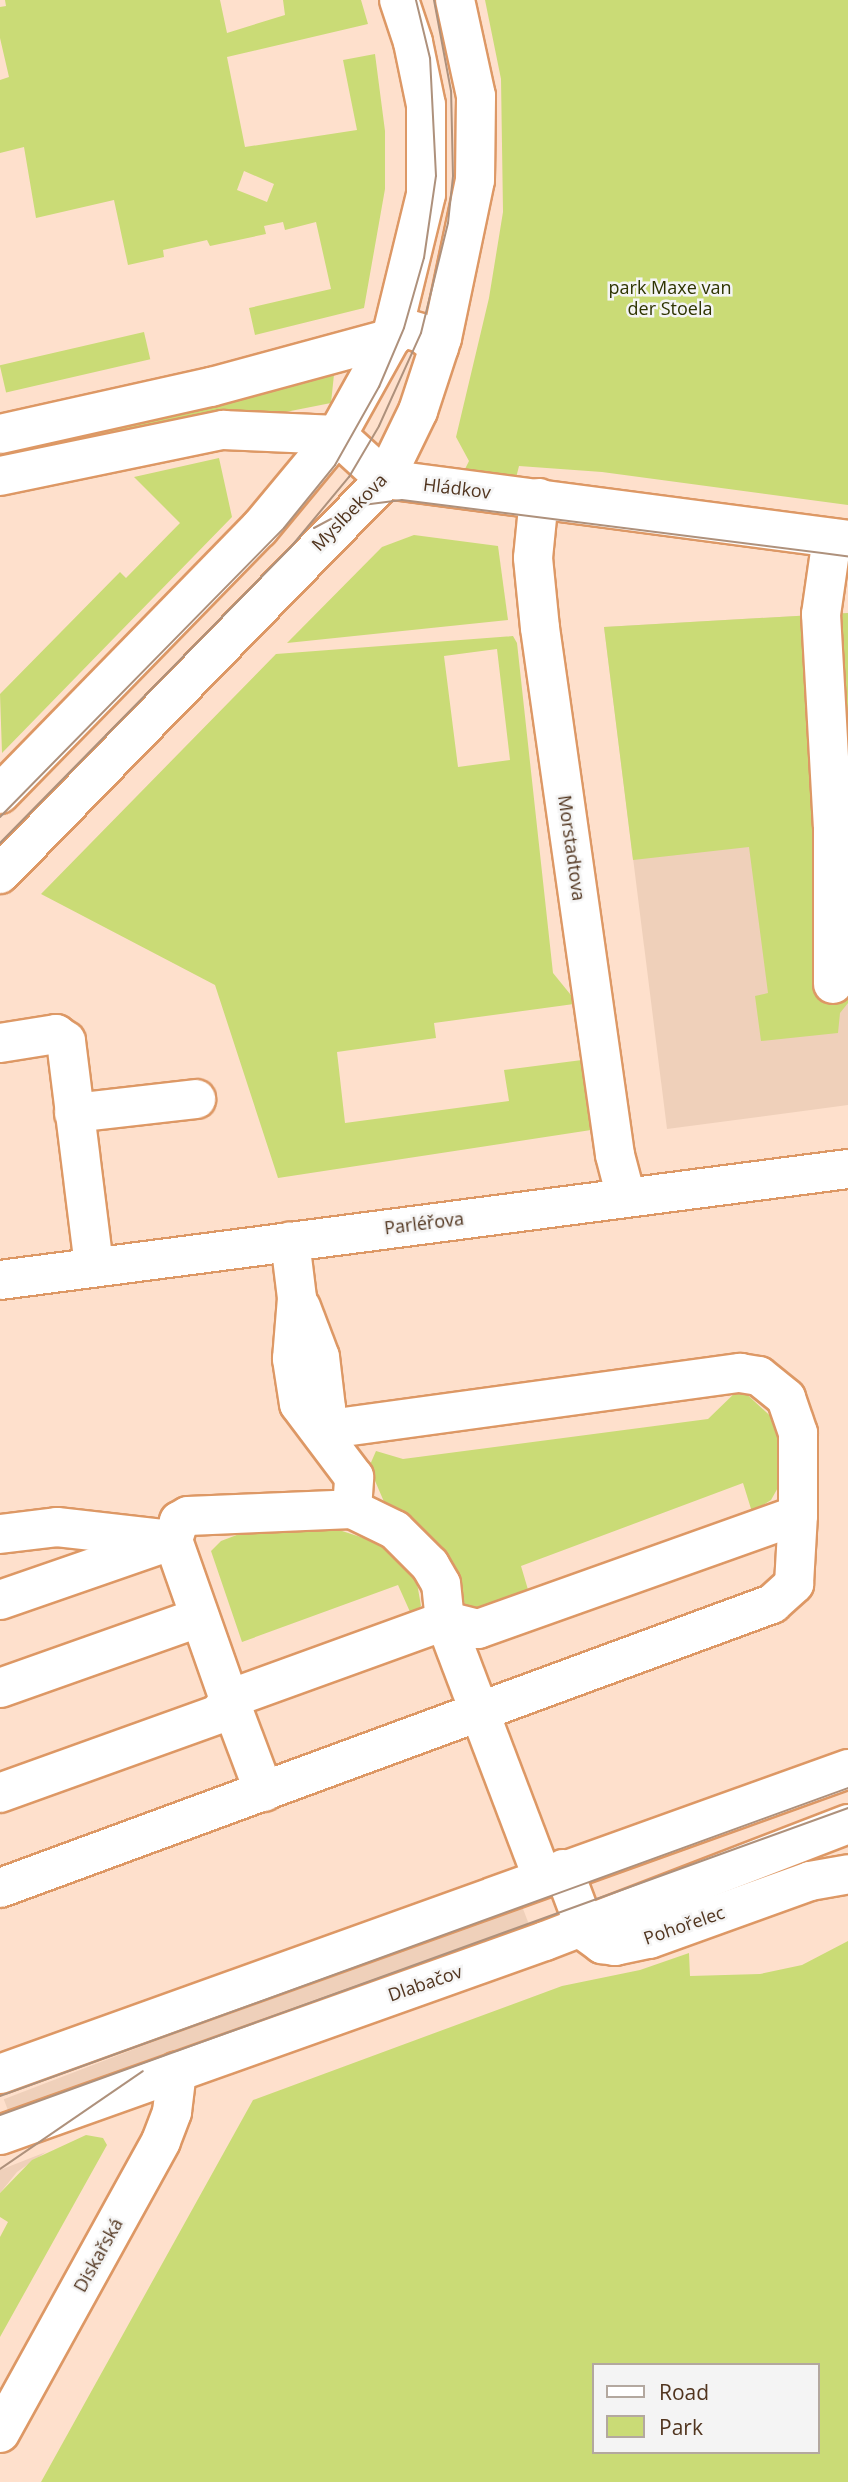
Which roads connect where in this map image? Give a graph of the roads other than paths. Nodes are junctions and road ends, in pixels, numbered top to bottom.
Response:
1 (399, 0) edge
2 (455, 0) edge
3 (391, 338) junction
4 (439, 347) junction
5 (0, 433) edge
6 (337, 435) junction
7 (0, 477) edge
8 (385, 479) junction
9 (539, 498) junction
10 (840, 539) edge
11 (0, 794) edge
12 (0, 874) edge
13 (833, 984) dead end
14 (0, 1043) edge
15 (196, 1099) dead end
16 (74, 1114) junction
17 (848, 1169) edge
18 (626, 1197) junction
19 (290, 1241) junction
20 (94, 1267) junction
21 (0, 1280) edge
22 (322, 1430) junction
23 (352, 1509) junction
24 (798, 1515) junction
25 (0, 1534) edge
26 (173, 1540) junction
27 (3, 1600) edge
28 (200, 1618) junction
29 (445, 1620) junction
30 (0, 1688) edge
31 (229, 1699) junction
32 (480, 1713) junction
33 (848, 1769) edge
34 (264, 1792) junction
35 (0, 1793) edge
36 (848, 1824) edge
37 (552, 1874) junction
38 (848, 1874) edge
39 (0, 1888) edge
40 (582, 1925) junction
41 (177, 2071) junction
42 (0, 2074) edge
43 (0, 2135) edge
44 (0, 2433) edge

1 - 3 main road
2 - 4 main road, Myslbekova
3 - 4 main road
3 - 5 main road
3 - 6 main road
4 - 8 main road, Myslbekova
6 - 7 main road
6 - 8 main road
6 - 11 main road
8 - 9 main road, Hládkov
8 - 12 main road, Myslbekova
9 - 10 main road, Hládkov
9 - 18 main road, Morstadtova
10 - 13 main road
14 - 16 main road
15 - 16 main road
16 - 20 main road
17 - 18 main road, Parléřova
18 - 19 main road, Parléřova
19 - 20 main road, Parléřova
19 - 22 main road
20 - 21 main road, Parléřova
22 - 23 main road
22 - 24 main road
23 - 26 main road
23 - 29 main road
24 - 29 main road
24 - 32 main road
25 - 26 main road
26 - 27 main road
26 - 28 main road
28 - 30 main road
28 - 31 main road
29 - 31 main road
29 - 32 main road
31 - 34 main road
31 - 35 main road
32 - 34 main road
32 - 37 main road
33 - 37 main road
34 - 39 main road
36 - 40 main road, Dlabačov
37 - 40 main road
37 - 42 main road
38 - 40 main road, Pohořelec
40 - 41 main road, Dlabačov
41 - 43 main road, Dlabačov
41 - 44 main road, Diskařská

